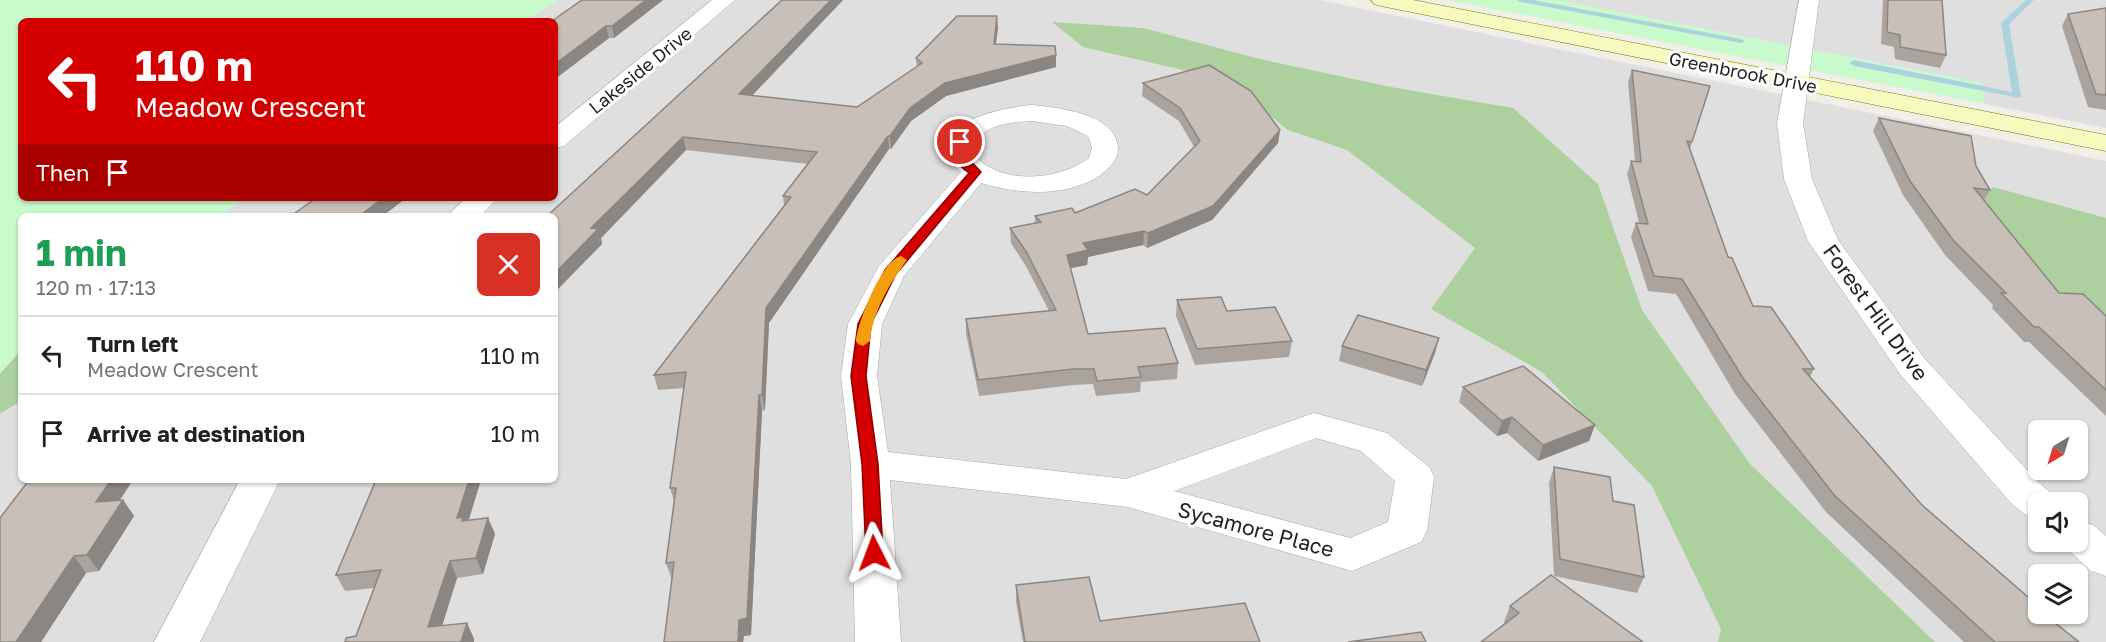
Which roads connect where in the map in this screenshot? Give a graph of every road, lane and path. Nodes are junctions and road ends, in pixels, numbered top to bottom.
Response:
1 (725, 0) edge
2 (1381, 0) edge
3 (1809, 0) edge
4 (1795, 82) junction
5 (558, 138) edge
6 (2106, 143) edge
7 (976, 172) junction
8 (480, 201) edge
9 (466, 213) edge
10 (870, 464) junction
11 (258, 483) edge
12 (1128, 494) junction
13 (2028, 495) edge
14 (2088, 545) edge
15 (2106, 560) edge
16 (177, 642) edge
17 (878, 642) edge

1 - 5 street, Lakeside Drive
2 - 4 street, Greenbrook Drive
3 - 4 street, Forest Hill Drive
4 - 6 street, Greenbrook Drive
4 - 13 street, Forest Hill Drive
7 - 7 street
7 - 10 street
8 - 9 street
10 - 12 street, Sycamore Place
10 - 17 street
11 - 16 street
12 - 12 street, Sycamore Place
14 - 15 street

